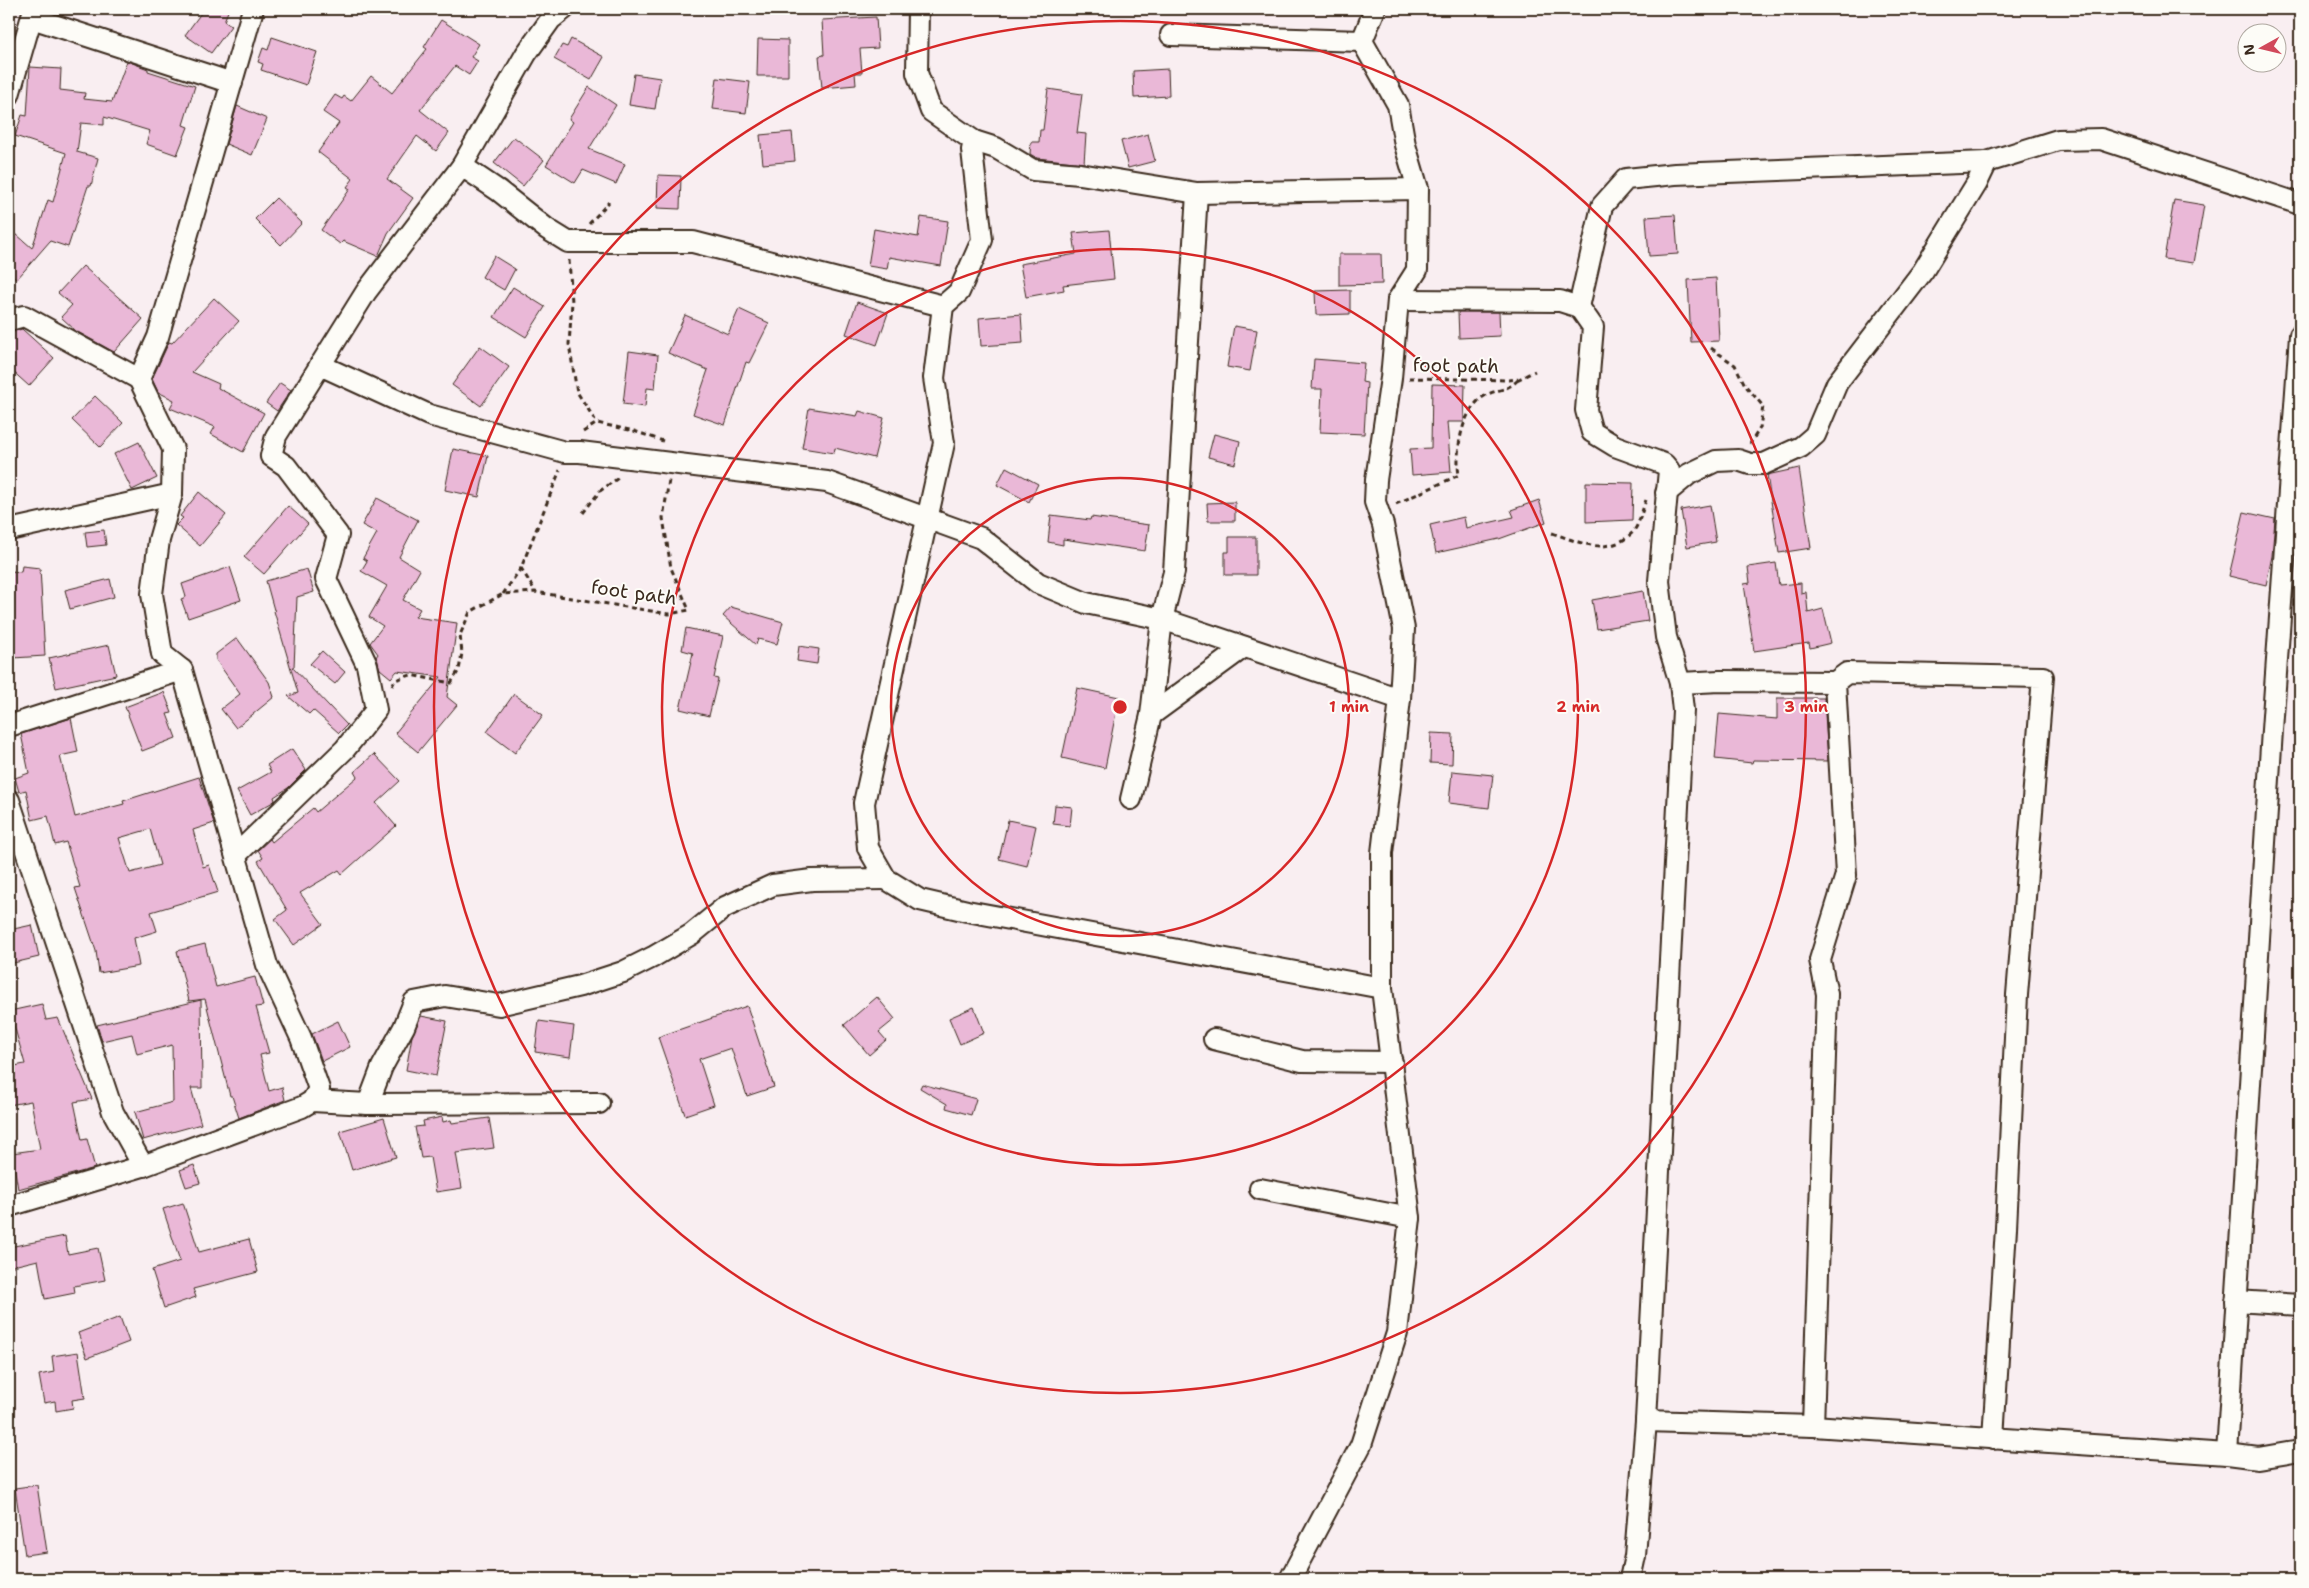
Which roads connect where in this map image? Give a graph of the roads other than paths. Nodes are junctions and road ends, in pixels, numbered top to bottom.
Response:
1 (253, 9) edge
2 (564, 9) edge
3 (918, 9) edge
4 (1375, 9) edge
5 (33, 14) edge
6 (1171, 36) dead end
7 (1362, 40) junction
8 (232, 83) junction
9 (9, 95) edge
10 (974, 141) junction
11 (1987, 162) junction
12 (462, 166) junction
13 (1418, 189) junction
14 (1197, 193) junction
15 (2300, 204) edge
16 (1398, 300) junction
17 (944, 306) junction
18 (1579, 306) junction
19 (9, 320) edge
20 (2300, 335) edge
21 (320, 365) junction
22 (139, 379) junction
23 (1666, 493) junction
24 (172, 494) junction
25 (928, 520) junction
26 (9, 530) edge
27 (1162, 619) junction
28 (1244, 647) junction
29 (182, 670) junction
30 (1834, 682) junction
31 (1680, 683) junction
32 (1400, 698) junction
33 (1151, 715) junction
34 (9, 726) edge
35 (1132, 799) dead end
36 (9, 800) edge
37 (236, 855) junction
38 (886, 880) junction
39 (1382, 988) junction
40 (1214, 1039) dead end
41 (1392, 1062) junction
42 (312, 1101) junction
43 (599, 1103) dead end
44 (368, 1104) junction
45 (143, 1166) junction
46 (1260, 1189) dead end
47 (9, 1206) edge
48 (1410, 1218) junction
49 (2236, 1302) junction
50 (2300, 1304) edge
51 (1646, 1421) junction
52 (1813, 1426) junction
53 (1993, 1439) junction
54 (2300, 1451) edge
55 (2227, 1454) junction
56 (1290, 1579) edge
57 (1630, 1579) edge

1 - 8 street
2 - 12 street
3 - 10 street
4 - 7 street
5 - 8 street
5 - 9 street
6 - 7 street
7 - 13 street
8 - 22 street
10 - 14 street
10 - 17 street
11 - 15 street
11 - 18 street
11 - 23 street
12 - 17 street
12 - 21 street
13 - 14 street
13 - 16 street
14 - 27 street
16 - 18 street
16 - 32 street
17 - 25 street
18 - 23 street
19 - 22 street
20 - 49 street
21 - 25 street
21 - 37 street
22 - 24 street
23 - 31 street
24 - 26 street
24 - 29 street
25 - 27 street
25 - 38 street
27 - 28 street
27 - 33 street
28 - 32 street
28 - 33 street
29 - 34 street
29 - 37 street
30 - 31 street
30 - 52 street
30 - 53 street
31 - 51 street
32 - 39 street
33 - 35 street
36 - 45 street
37 - 42 street
38 - 39 street
38 - 44 street
39 - 41 street
40 - 41 street
41 - 48 street
42 - 44 street
42 - 45 street
43 - 44 street
45 - 47 street
46 - 48 street
48 - 56 street
49 - 50 street
49 - 55 street
51 - 52 street
51 - 57 street
52 - 53 street
53 - 55 street
54 - 55 street

